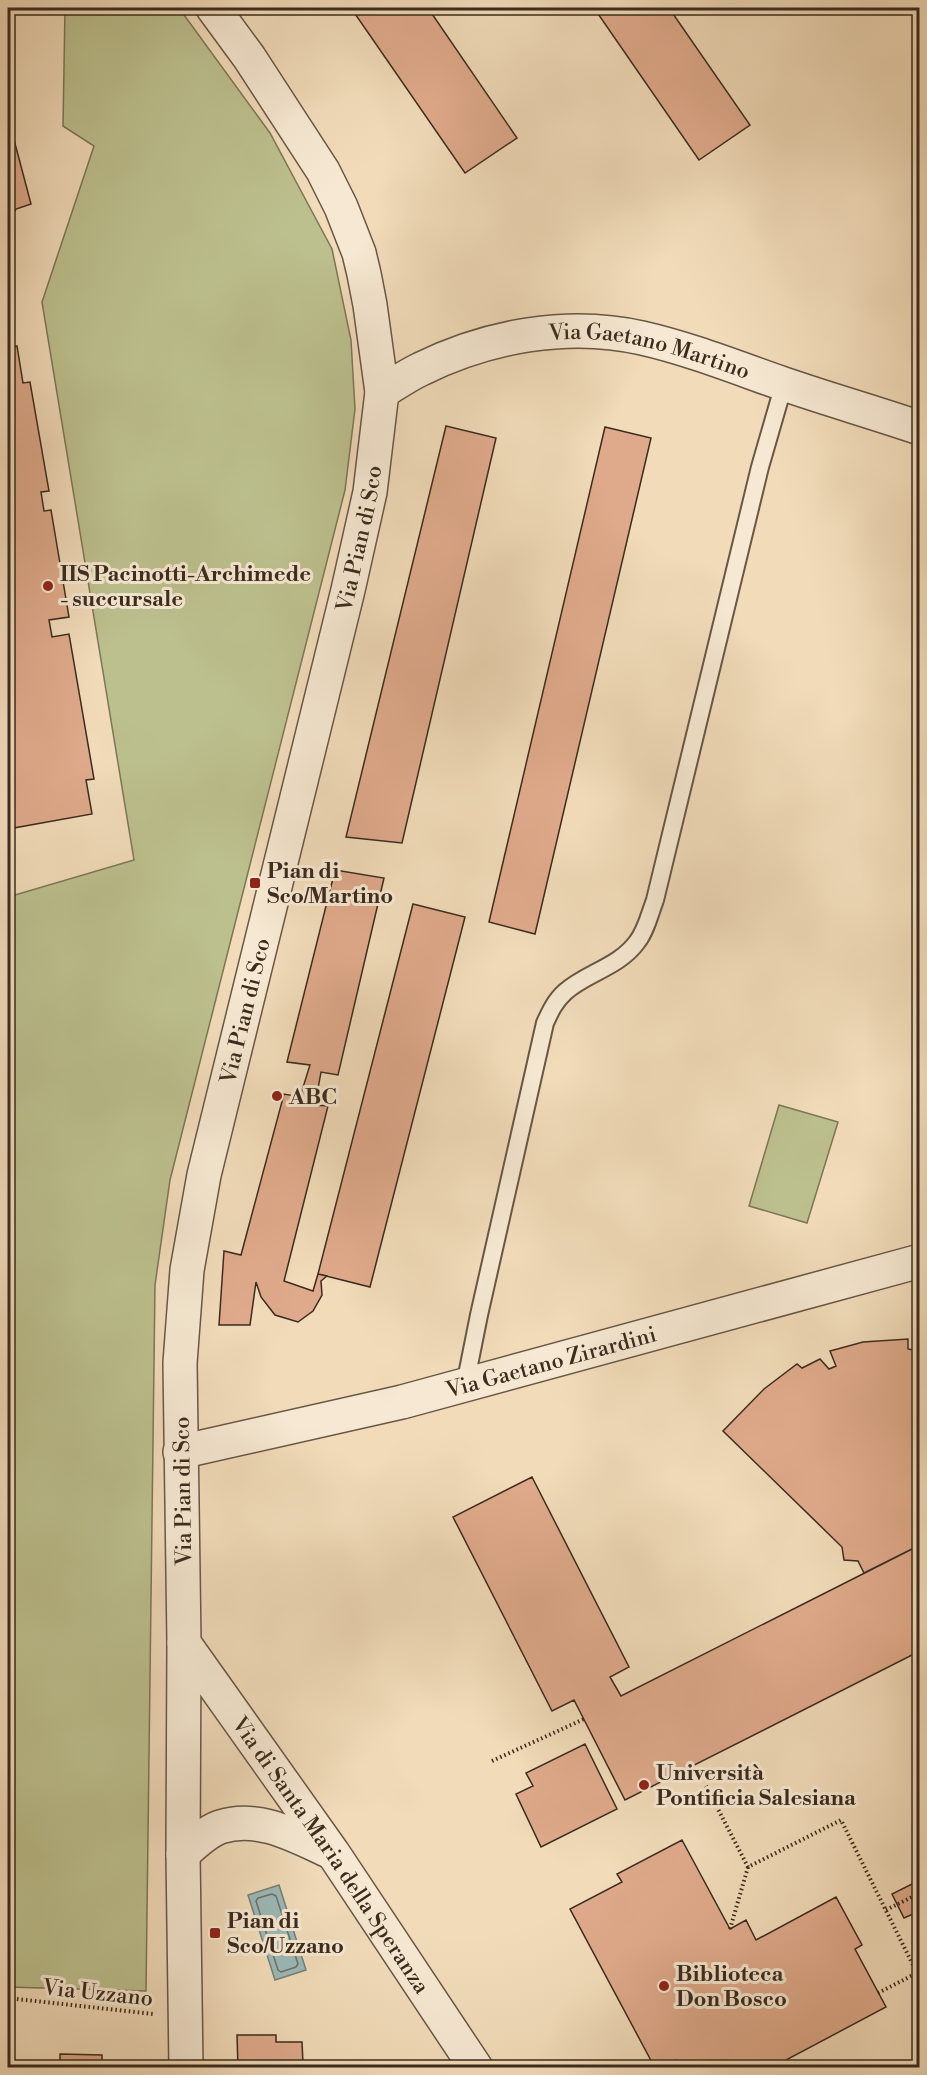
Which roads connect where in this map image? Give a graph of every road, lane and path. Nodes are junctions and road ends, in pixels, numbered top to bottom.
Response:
1 (213, 8) edge
2 (784, 384) junction
3 (382, 392) junction
4 (920, 428) edge
5 (920, 1261) edge
6 (465, 1385) junction
7 (180, 1452) junction
8 (184, 1643) junction
9 (584, 1719) dead end
10 (492, 1761) dead end
11 (706, 1786) dead end
12 (333, 1853) junction
13 (183, 1854) junction
14 (748, 1867) junction
15 (920, 1893) edge
16 (886, 1910) junction
17 (730, 1929) dead end
18 (917, 1973) junction
19 (920, 1979) edge
20 (879, 1993) dead end
21 (8, 1998) edge
22 (186, 2018) junction
23 (186, 2067) edge
24 (476, 2067) edge

1 - 3 street, Via Pian di Sco
2 - 3 street, Via Gaetano Martino
2 - 4 street, Via Gaetano Martino
2 - 6 lane
3 - 7 street, Via Pian di Sco
5 - 6 street, Via Gaetano Zirardini
6 - 7 street, Via Gaetano Zirardini
7 - 8 street, Via Pian di Sco
8 - 12 street, Via di Santa Maria della Speranza
8 - 13 street, Via Pian di Sco
9 - 10 path
11 - 14 path
12 - 13 street
12 - 24 street, Via di Santa Maria della Speranza
13 - 22 street, Via Pian di Sco
14 - 16 path
14 - 17 path
15 - 16 path
16 - 18 path
18 - 19 path
18 - 20 path
21 - 22 path, Via Uzzano
22 - 23 street, Via Pian di Sco

